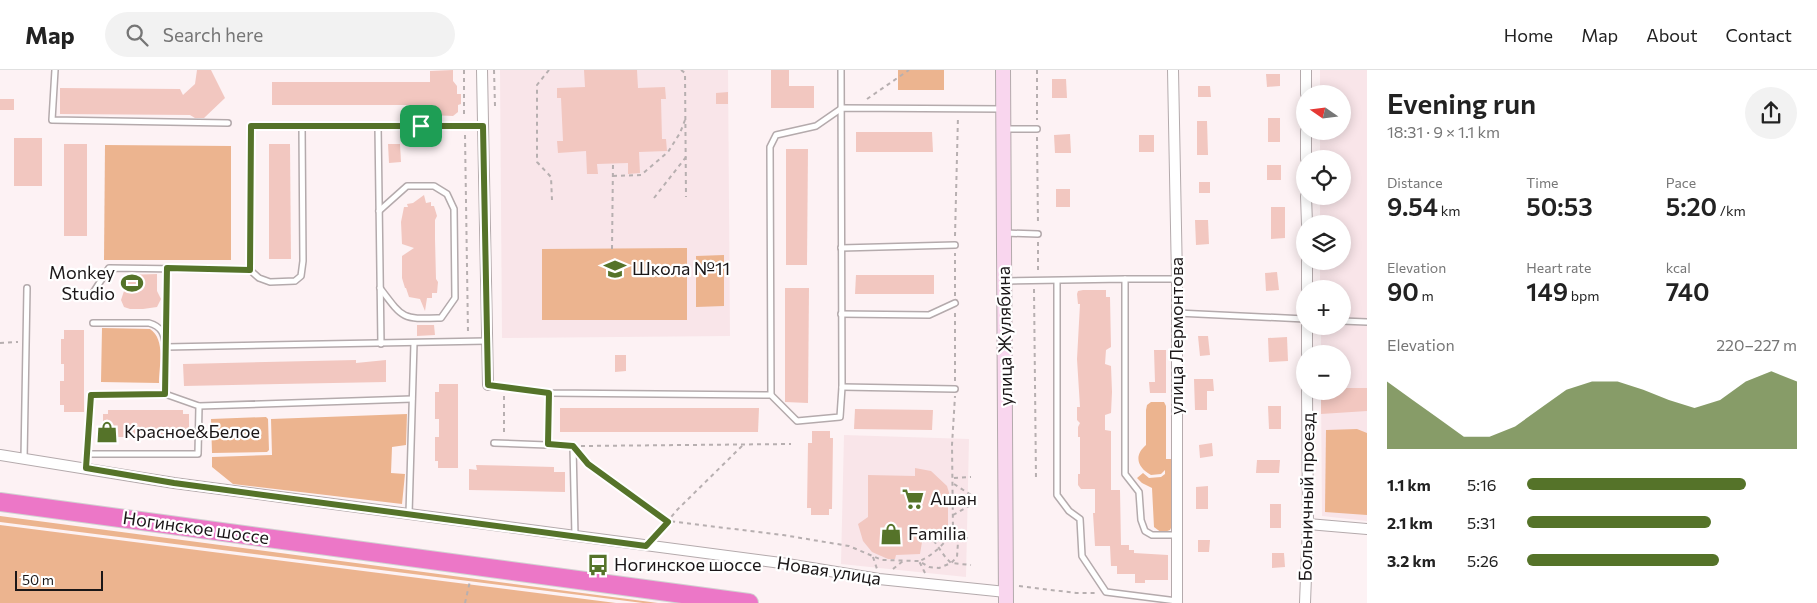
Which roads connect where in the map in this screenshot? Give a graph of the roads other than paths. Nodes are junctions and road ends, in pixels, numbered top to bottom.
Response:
1 (54, 70) edge
2 (482, 70) edge
3 (842, 70) edge
4 (1003, 70) edge
5 (1173, 70) edge
6 (1306, 70) edge
7 (1306, 85) edge
8 (842, 108) junction
9 (1003, 108) junction
10 (228, 123) dead end
11 (302, 126) junction
12 (378, 126) junction
13 (483, 126) junction
14 (1004, 129) junction
15 (1037, 129) road end
16 (379, 211) junction
17 (1004, 233) junction
18 (1038, 234) road end
19 (955, 245) road end
20 (841, 248) junction
21 (167, 268) junction
22 (250, 270) junction
23 (1126, 279) junction
24 (1177, 279) junction
25 (1004, 281) junction
26 (1057, 281) junction
27 (27, 288) dead end
28 (380, 288) junction
29 (91, 296) dead end
30 (955, 303) road end
31 (1177, 313) junction
32 (842, 314) junction
33 (1296, 319) edge
34 (1351, 321) edge
35 (1367, 322) edge
36 (93, 323) dead end
37 (487, 342) junction
38 (414, 343) junction
39 (381, 344) junction
40 (166, 347) junction
41 (488, 385) joint
42 (842, 387) junction
43 (955, 389) road end
44 (549, 393) junction
45 (165, 394) junction
46 (771, 395) junction
47 (412, 399) junction
48 (1307, 400) edge
49 (199, 406) junction
50 (494, 443) dead end
51 (548, 444) junction
52 (87, 454) junction
53 (0, 455) edge
54 (24, 459) junction
55 (86, 468) junction
56 (0, 502) edge
57 (410, 514) junction
58 (1308, 524) junction
59 (1367, 529) edge
60 (1176, 535) junction
61 (575, 536) junction
62 (1006, 594) edge
63 (1177, 602) edge
64 (749, 603) edge
65 (1305, 603) edge

1 - 10 lane
2 - 13 street
3 - 8 lane
4 - 9 main road, улица Жулябина
5 - 24 street, улица Лермонтова
6 - 7 street
8 - 9 lane
8 - 20 lane
8 - 46 lane
9 - 14 main road, улица Жулябина
11 - 12 lane
11 - 22 lane
11 - 22 lane
12 - 13 lane
12 - 16 lane
13 - 37 street
14 - 15 lane
14 - 17 main road, улица Жулябина
16 - 28 lane
16 - 28 lane
17 - 18 lane
17 - 25 main road, улица Жулябина
19 - 20 lane
20 - 32 lane
21 - 22 lane
21 - 29 lane
21 - 40 lane
23 - 24 lane
23 - 26 lane
23 - 60 lane
24 - 31 street, улица Лермонтова
25 - 26 lane
25 - 62 main road, улица Жулябина
26 - 63 lane
27 - 54 lane
28 - 39 lane
30 - 32 lane
31 - 33 lane
31 - 60 street, улица Лермонтова
32 - 42 lane
34 - 35 lane
36 - 40 lane
37 - 38 lane
37 - 41 street
38 - 39 lane
38 - 47 lane
39 - 40 lane
40 - 45 lane
41 - 44 lane
42 - 43 lane
42 - 46 lane
44 - 46 lane
44 - 51 lane
45 - 49 lane
45 - 52 lane
47 - 49 lane
47 - 57 lane
48 - 58 street, Больничный проезд
49 - 52 lane
50 - 51 lane
51 - 61 lane
52 - 55 lane
53 - 54 street, Новая улица
54 - 55 street, Новая улица
55 - 57 street, Новая улица
56 - 64 highway, Ногинское шоссе
57 - 61 street, Новая улица
58 - 59 street
58 - 65 street, Больничный проезд
60 - 63 street, улица Лермонтова
61 - 62 street, Новая улица

